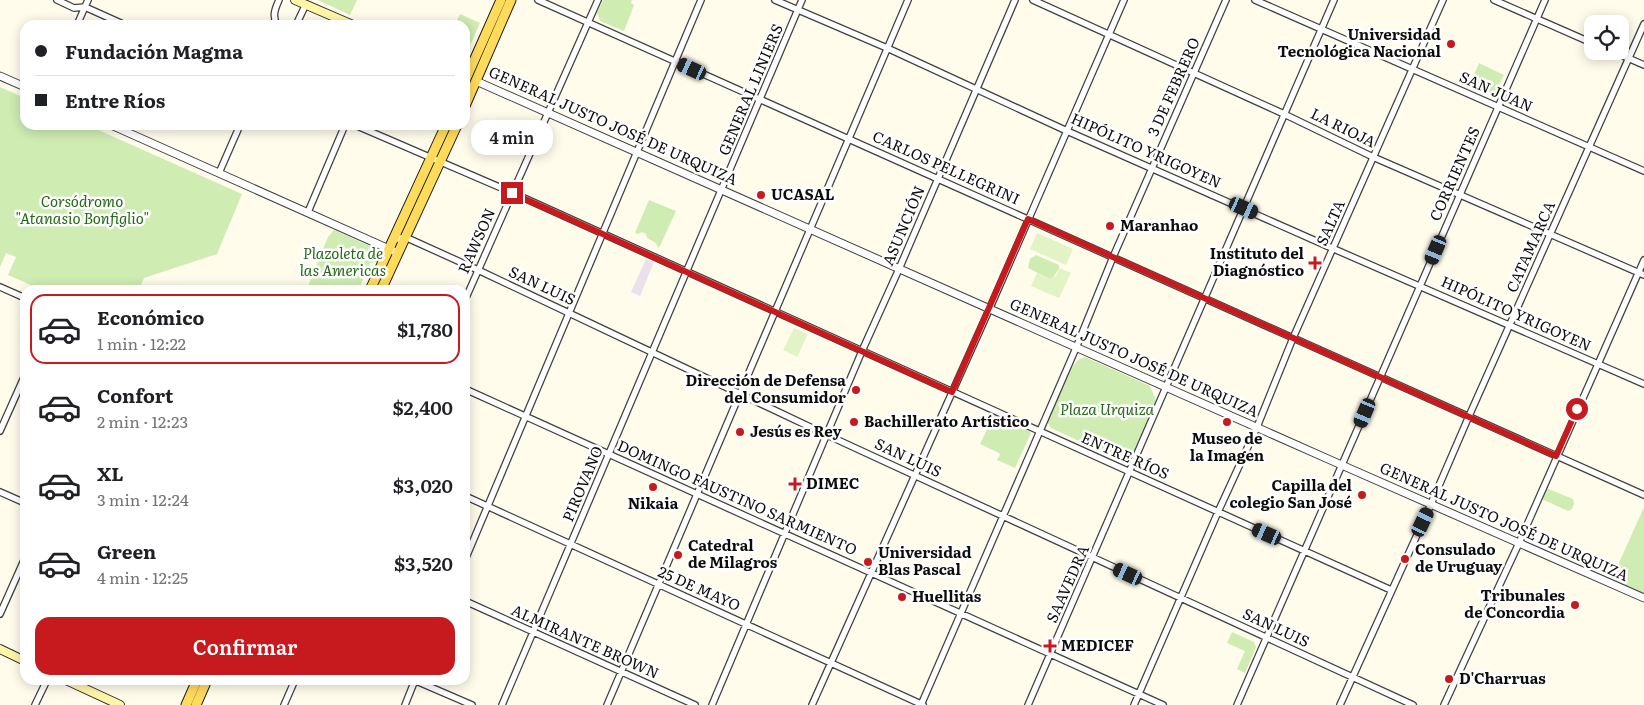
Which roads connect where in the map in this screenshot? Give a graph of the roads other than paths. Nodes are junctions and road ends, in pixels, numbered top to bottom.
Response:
1 (57, 0) edge
2 (88, 0) edge
3 (279, 0) edge
4 (295, 0) edge
5 (501, 0) edge
6 (511, 0) edge
7 (538, 0) edge
8 (598, 0) edge
9 (701, 0) edge
10 (775, 0) edge
11 (802, 0) edge
12 (908, 0) edge
13 (1015, 0) edge
14 (1033, 0) edge
15 (1124, 0) edge
16 (1226, 0) edge
17 (1255, 0) edge
18 (1334, 0) edge
19 (1443, 0) edge
20 (1494, 0) edge
21 (1544, 0) edge
22 (306, 4) junction
23 (85, 7) junction
24 (798, 11) junction
25 (1537, 18) junction
26 (79, 20) edge
27 (114, 20) edge
28 (274, 20) edge
29 (298, 20) edge
30 (342, 20) edge
31 (588, 22) junction
32 (1644, 24) edge
33 (1321, 29) junction
34 (1109, 35) junction
35 (1584, 39) edge
36 (887, 48) junction
37 (1629, 57) edge
38 (1629, 59) edge
39 (1628, 60) edge
40 (675, 61) junction
41 (1644, 65) edge
42 (470, 68) edge
43 (1412, 69) junction
44 (1193, 73) junction
45 (0, 76) edge
46 (470, 79) edge
47 (476, 81) junction
48 (20, 85) edge
49 (977, 89) junction
50 (470, 95) edge
51 (760, 99) junction
52 (1498, 107) junction
53 (548, 113) junction
54 (1284, 114) junction
55 (122, 130) edge
56 (238, 130) edge
57 (343, 130) edge
58 (367, 130) edge
59 (444, 130) edge
60 (455, 130) edge
61 (1067, 131) junction
62 (850, 139) junction
63 (1590, 147) junction
64 (637, 152) junction
65 (431, 157) junction
66 (1374, 157) junction
67 (440, 161) junction
68 (1152, 168) junction
69 (1644, 171) edge
70 (219, 173) junction
71 (938, 179) junction
72 (722, 190) junction
73 (512, 193) junction
74 (1460, 195) junction
75 (1244, 208) junction
76 (308, 212) junction
77 (1028, 219) junction
78 (811, 229) junction
79 (602, 234) junction
80 (1550, 235) junction
81 (405, 237) junction
82 (393, 247) junction
83 (1334, 249) junction
84 (1113, 257) junction
85 (1644, 260) edge
86 (899, 269) junction
87 (478, 270) junction
88 (687, 272) junction
89 (1641, 274) edge
90 (373, 285) edge
91 (382, 285) edge
92 (1420, 286) junction
93 (0, 287) edge
94 (470, 288) edge
95 (20, 296) edge
96 (1204, 298) junction
97 (989, 310) junction
98 (569, 312) junction
99 (775, 312) junction
100 (1510, 325) junction
101 (1293, 338) junction
102 (1076, 348) junction
103 (862, 351) junction
104 (652, 353) junction
105 (1597, 364) junction
106 (1380, 377) junction
107 (1644, 384) edge
108 (20, 386) edge
109 (1167, 387) junction
110 (470, 390) edge
111 (952, 392) junction
112 (740, 394) junction
113 (525, 416) junction
114 (1469, 416) junction
115 (1257, 427) junction
116 (0, 431) edge
117 (1040, 431) junction
118 (827, 435) junction
119 (610, 454) junction
120 (1556, 456) junction
121 (1342, 466) junction
122 (1130, 472) junction
123 (915, 476) junction
124 (0, 492) edge
125 (699, 494) junction
126 (1644, 495) edge
127 (470, 498) edge
128 (20, 501) edge
129 (1431, 504) junction
130 (488, 506) junction
131 (1218, 512) junction
132 (1004, 515) junction
133 (786, 533) junction
134 (1519, 543) junction
135 (571, 544) junction
136 (470, 548) edge
137 (1304, 551) junction
138 (1093, 558) junction
139 (20, 569) edge
140 (871, 573) junction
141 (659, 585) junction
142 (1391, 590) junction
143 (1180, 598) junction
144 (1644, 598) edge
145 (470, 603) edge
146 (961, 613) junction
147 (0, 614) edge
148 (747, 625) junction
149 (533, 632) junction
150 (1266, 637) junction
151 (0, 649) edge
152 (1051, 653) junction
153 (20, 659) edge
154 (831, 663) junction
155 (621, 672) junction
156 (1352, 677) junction
157 (45, 685) edge
158 (77, 685) edge
159 (195, 685) edge
160 (205, 685) edge
161 (293, 685) edge
162 (413, 685) edge
163 (426, 685) edge
164 (1138, 694) junction
165 (35, 705) edge
166 (120, 705) edge
167 (186, 705) edge
168 (196, 705) edge
169 (284, 705) edge
170 (405, 705) edge
171 (472, 705) edge
172 (502, 705) edge
173 (607, 705) edge
174 (694, 705) edge
175 (712, 705) edge
176 (812, 705) edge
177 (922, 705) edge
178 (1028, 705) edge
179 (1134, 705) edge
180 (1163, 705) edge
181 (1236, 705) edge
182 (1340, 705) edge
183 (1414, 705) edge
184 (1444, 705) edge

1 - 23 street
2 - 23 street
3 - 28 street
4 - 22 main road
5 - 42 main road
6 - 47 main road
7 - 31 street, CARLOS PELLEGRINI
8 - 31 street, RAWSON
9 - 40 street
10 - 24 street, HIPÓLITO YRIGOYEN
11 - 24 street, GENERAL LINIERS
12 - 36 street
13 - 49 street, ASUNCIÓN
14 - 34 street, LA RIOJA
15 - 34 street
16 - 44 street, 3 DE FEBRERO
17 - 33 street, SAN JUAN
18 - 33 street, SAAVEDRA
19 - 43 street, SALTA
20 - 25 street
21 - 25 street, CORRIENTES
22 - 29 street
22 - 30 main road
23 - 26 street
23 - 27 street
24 - 36 street, HIPÓLITO YRIGOYEN
24 - 51 street, GENERAL LINIERS
25 - 35 street
25 - 52 street, CORRIENTES
31 - 40 street, CARLOS PELLEGRINI
31 - 53 street, RAWSON
32 - 37 street, CATAMARCA
33 - 43 street, SAN JUAN
33 - 54 street, SAAVEDRA
34 - 44 street, LA RIOJA
34 - 61 street
36 - 49 street, HIPÓLITO YRIGOYEN
36 - 62 street
38 - 41 street
39 - 63 street, CATAMARCA
40 - 51 street, CARLOS PELLEGRINI
40 - 64 street
43 - 52 street, SAN JUAN
43 - 66 street, SALTA
44 - 54 street, LA RIOJA
44 - 68 street, 3 DE FEBRERO
45 - 48 street
46 - 47 main road
47 - 50 main road
47 - 53 street, GENERAL JUSTO JOSÉ DE URQUIZA
49 - 61 street, HIPÓLITO YRIGOYEN
49 - 71 street, ASUNCIÓN
51 - 62 street, CARLOS PELLEGRINI
51 - 72 street, GENERAL LINIERS
52 - 63 street, SAN JUAN
52 - 74 street, CORRIENTES
53 - 64 street, GENERAL JUSTO JOSÉ DE URQUIZA
53 - 73 street, RAWSON
54 - 66 street, LA RIOJA
54 - 75 street, SAAVEDRA
55 - 70 street
56 - 70 street
57 - 76 street
58 - 65 street, ENTRE RÍOS
59 - 65 main road
60 - 67 main road
61 - 68 street, HIPÓLITO YRIGOYEN
61 - 77 street
62 - 71 street, CARLOS PELLEGRINI
62 - 78 street
63 - 69 street, SAN JUAN
63 - 80 street, CATAMARCA
64 - 72 street, GENERAL JUSTO JOSÉ DE URQUIZA
64 - 79 street
65 - 67 street, ENTRE RÍOS
65 - 82 main road
66 - 74 street, LA RIOJA
66 - 83 street, SALTA
67 - 73 street, ENTRE RÍOS
67 - 81 main road
68 - 75 street, HIPÓLITO YRIGOYEN
68 - 84 street, 3 DE FEBRERO
70 - 76 street
71 - 77 street, CARLOS PELLEGRINI
71 - 86 street, ASUNCIÓN
72 - 78 street, GENERAL JUSTO JOSÉ DE URQUIZA
72 - 88 street, GENERAL LINIERS
73 - 79 street, ENTRE RÍOS
73 - 87 street, RAWSON
74 - 80 street, LA RIOJA
74 - 92 street, CORRIENTES
75 - 83 street, HIPÓLITO YRIGOYEN
75 - 96 street, SAAVEDRA
76 - 82 street
77 - 84 street, CARLOS PELLEGRINI
77 - 97 street
78 - 86 street, GENERAL JUSTO JOSÉ DE URQUIZA
78 - 99 street
79 - 88 street, ENTRE RÍOS
79 - 98 street
80 - 89 street, LA RIOJA
80 - 100 street, CATAMARCA
81 - 82 main road
81 - 82 street
81 - 87 street, SAN LUIS
82 - 90 main road
82 - 91 main road
83 - 92 street, HIPÓLITO YRIGOYEN
83 - 101 street, SALTA
84 - 96 street, CARLOS PELLEGRINI
84 - 102 street, 3 DE FEBRERO
85 - 89 street
86 - 97 street, GENERAL JUSTO JOSÉ DE URQUIZA
86 - 103 street, ASUNCIÓN
87 - 94 street, RAWSON
87 - 98 street, SAN LUIS
88 - 99 street, ENTRE RÍOS
88 - 104 street, PIROVANO
89 - 105 street
92 - 100 street, HIPÓLITO YRIGOYEN
92 - 106 street, CORRIENTES
93 - 95 street
96 - 101 street, CARLOS PELLEGRINI
96 - 109 street, SAAVEDRA
97 - 102 street, GENERAL JUSTO JOSÉ DE URQUIZA
97 - 111 street
98 - 104 street, SAN LUIS
98 - 113 street
99 - 103 street, ENTRE RÍOS
99 - 112 street
100 - 105 street, HIPÓLITO YRIGOYEN
100 - 114 street, CATAMARCA
101 - 106 street, CARLOS PELLEGRINI
101 - 115 street, SALTA
102 - 109 street, GENERAL JUSTO JOSÉ DE URQUIZA
102 - 117 street, 3 DE FEBRERO
103 - 111 street, ENTRE RÍOS
103 - 118 street, ASUNCIÓN
104 - 112 street, SAN LUIS
104 - 119 street, PIROVANO
105 - 107 street, HIPÓLITO YRIGOYEN
105 - 120 street
106 - 114 street, CARLOS PELLEGRINI
106 - 121 street, CORRIENTES
108 - 116 street
109 - 115 street, GENERAL JUSTO JOSÉ DE URQUIZA
109 - 122 street, SAAVEDRA
110 - 113 street, DOMINGO FAUSTINO SARMIENTO
111 - 117 street, ENTRE RÍOS
111 - 123 street
112 - 118 street, SAN LUIS
112 - 125 street
113 - 119 street, DOMINGO FAUSTINO SARMIENTO
113 - 130 street
114 - 120 street, CARLOS PELLEGRINI
114 - 129 street, CATAMARCA
115 - 121 street, GENERAL JUSTO JOSÉ DE URQUIZA
115 - 131 street, SALTA
117 - 122 street, ENTRE RÍOS
117 - 132 street, 3 DE FEBRERO
118 - 123 street, SAN LUIS
118 - 133 street, ASUNCIÓN
119 - 125 street, DOMINGO FAUSTINO SARMIENTO
119 - 135 street, PIROVANO
120 - 126 street, CARLOS PELLEGRINI
120 - 134 street
121 - 129 street, GENERAL JUSTO JOSÉ DE URQUIZA
121 - 137 street, CORRIENTES
122 - 131 street, ENTRE RÍOS
122 - 138 street, SAAVEDRA
123 - 132 street, SAN LUIS
123 - 140 street
124 - 128 street
125 - 133 street, DOMINGO FAUSTINO SARMIENTO
125 - 141 street
127 - 130 street, 25 DE MAYO
129 - 134 street, GENERAL JUSTO JOSÉ DE URQUIZA
129 - 142 street, CATAMARCA
130 - 135 street, 25 DE MAYO
130 - 136 street
131 - 137 street, ENTRE RÍOS
131 - 143 street, SALTA
132 - 138 street, SAN LUIS
132 - 146 street, 3 DE FEBRERO
133 - 140 street, DOMINGO FAUSTINO SARMIENTO
133 - 148 street, ASUNCIÓN
134 - 144 street, GENERAL JUSTO JOSÉ DE URQUIZA
134 - 184 street
135 - 141 street, 25 DE MAYO
135 - 149 street, PIROVANO
137 - 142 street, ENTRE RÍOS
137 - 150 street, CORRIENTES
138 - 143 street, SAN LUIS
138 - 152 street, SAAVEDRA
139 - 147 street
140 - 146 street, DOMINGO FAUSTINO SARMIENTO
140 - 154 street
141 - 148 street, 25 DE MAYO
141 - 155 street
142 - 156 street, CATAMARCA
143 - 150 street, SAN LUIS
143 - 164 street, SALTA
145 - 149 street, ALMIRANTE BROWN
146 - 152 street, DOMINGO FAUSTINO SARMIENTO
146 - 177 street, 3 DE FEBRERO
148 - 154 street, 25 DE MAYO
148 - 175 street, ASUNCIÓN
149 - 155 street, ALMIRANTE BROWN
149 - 172 street, PIROVANO
150 - 156 street, SAN LUIS
150 - 181 street, CORRIENTES
151 - 153 main road
152 - 164 street, DOMINGO FAUSTINO SARMIENTO
152 - 178 street, SAAVEDRA
154 - 176 street
154 - 177 street, 25 DE MAYO
155 - 173 street
155 - 174 street, ALMIRANTE BROWN
156 - 182 street, CATAMARCA
156 - 183 street, SAN LUIS
157 - 165 street
158 - 166 main road
159 - 167 main road
160 - 168 main road
161 - 169 street
162 - 170 street
163 - 171 street
164 - 179 street, SALTA
164 - 180 street, DOMINGO FAUSTINO SARMIENTO

